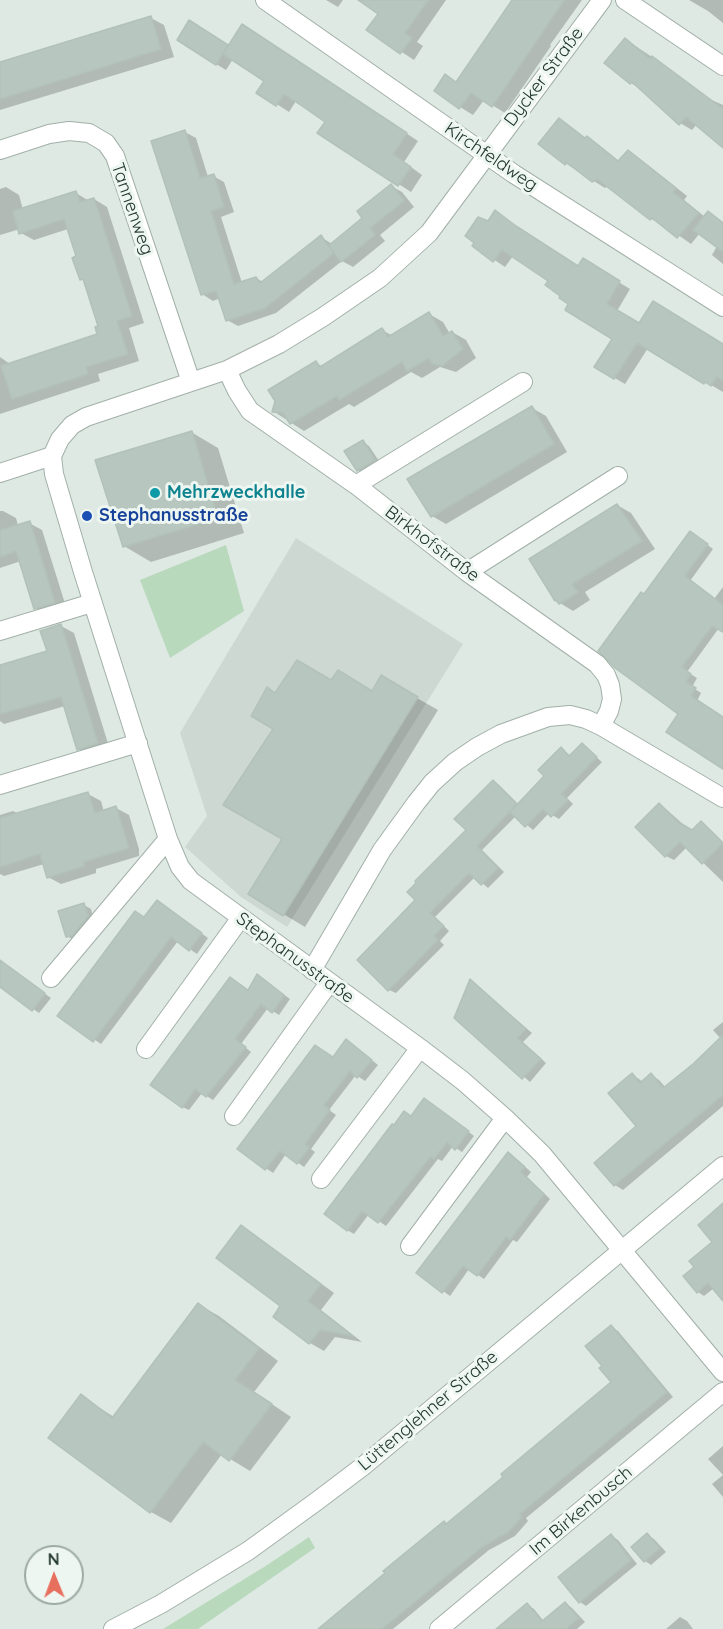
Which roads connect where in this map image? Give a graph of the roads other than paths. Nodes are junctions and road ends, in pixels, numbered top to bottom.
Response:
1 (265, 0) edge
2 (602, 0) edge
3 (624, 0) edge
4 (723, 66) edge
5 (0, 150) edge
6 (486, 154) junction
7 (723, 307) edge
8 (227, 370) junction
9 (191, 382) junction
10 (523, 382) dead end
11 (52, 456) junction
12 (0, 473) edge
13 (618, 476) dead end
14 (356, 485) junction
15 (467, 572) junction
16 (93, 603) junction
17 (0, 631) edge
18 (601, 726) junction
19 (138, 743) junction
20 (0, 785) edge
21 (723, 798) edge
22 (168, 839) junction
23 (240, 919) junction
24 (312, 970) junction
25 (51, 978) dead end
26 (329, 983) junction
27 (420, 1048) junction
28 (146, 1049) dead end
29 (234, 1116) dead end
30 (505, 1118) junction
31 (723, 1166) edge
32 (321, 1179) dead end
33 (410, 1246) dead end
34 (620, 1251) junction
35 (723, 1372) edge
36 (723, 1392) edge
37 (113, 1629) edge
38 (439, 1629) edge

1 - 6 street, Kirchfeldweg
2 - 6 street, Dycker Straße
3 - 4 street
5 - 9 street, Tannenweg
6 - 7 street, Kirchfeldweg
6 - 8 street
8 - 9 street
8 - 14 street, Birkhofstraße
9 - 11 street
10 - 14 street
11 - 12 street
11 - 16 street, Stephanusstraße
13 - 15 street
14 - 15 street, Birkhofstraße
15 - 18 street, Birkhofstraße
16 - 17 street
16 - 19 street, Stephanusstraße
18 - 21 street
18 - 24 street
19 - 20 street
19 - 22 street, Stephanusstraße
22 - 23 street, Stephanusstraße
22 - 25 street
23 - 24 street, Stephanusstraße
23 - 28 street
24 - 26 street, Stephanusstraße
26 - 27 street, Stephanusstraße
26 - 29 street
27 - 30 street, Stephanusstraße
27 - 32 street
30 - 33 street
30 - 34 street, Stephanusstraße
31 - 34 street, Lüttenglehner Straße
34 - 35 street, Stephanusstraße
34 - 37 street, Lüttenglehner Straße
36 - 38 street, Im Birkenbusch

